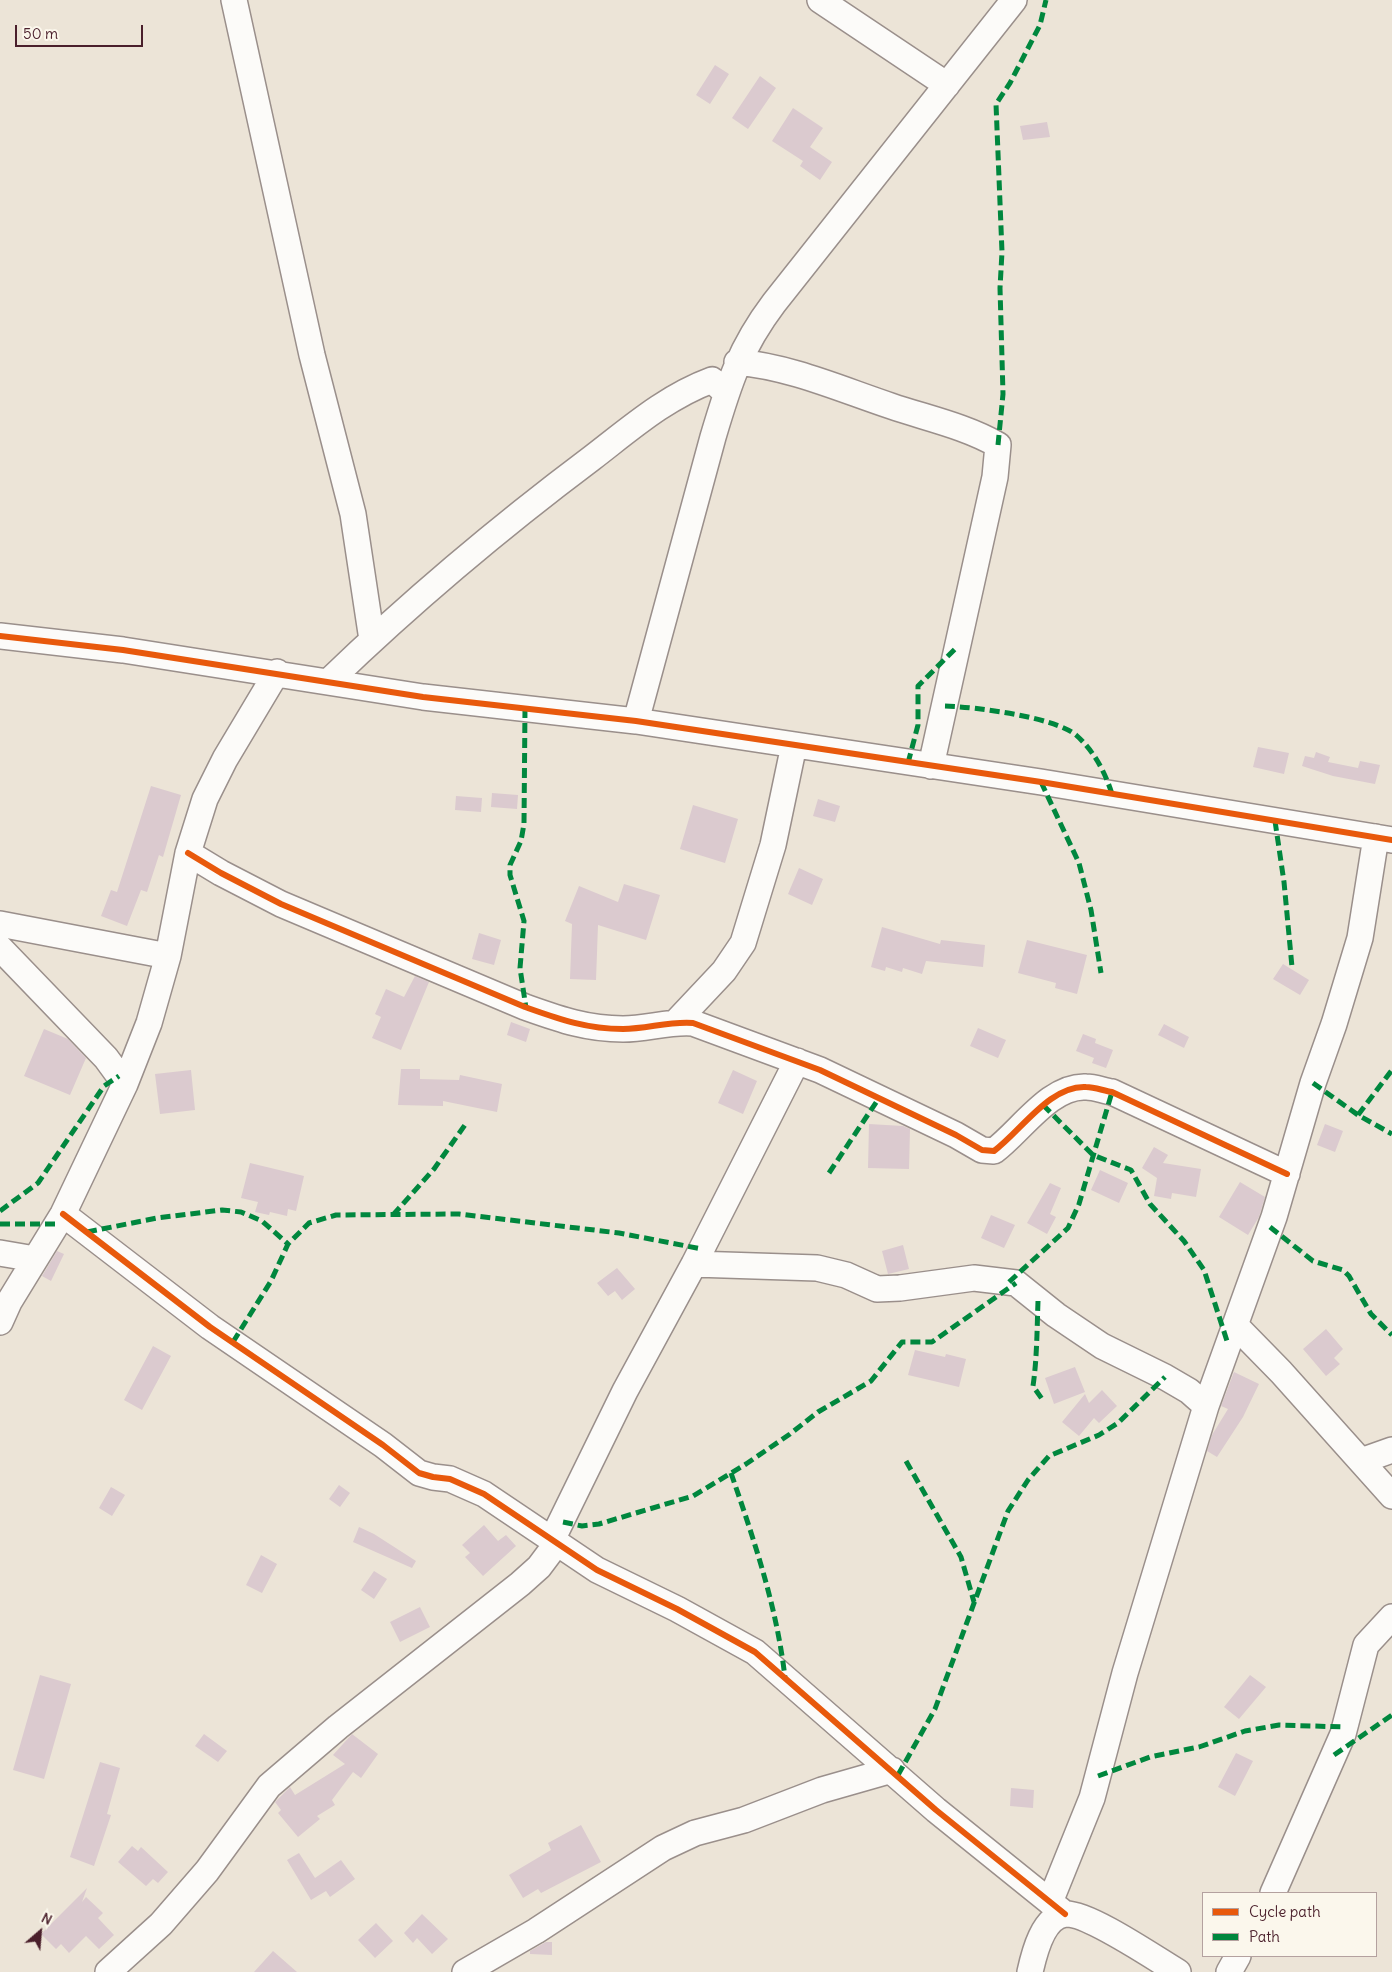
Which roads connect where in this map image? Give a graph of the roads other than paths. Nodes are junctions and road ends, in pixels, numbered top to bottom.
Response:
1 (234, 0) edge
2 (820, 0) edge
3 (1014, 0) edge
4 (947, 85) junction
5 (737, 362) junction
6 (726, 393) junction
7 (0, 636) edge
8 (372, 640) junction
9 (277, 672) junction
10 (329, 681) junction
11 (636, 721) junction
12 (794, 745) junction
13 (931, 766) junction
14 (1384, 838) edge
15 (188, 853) junction
16 (0, 924) edge
17 (0, 948) edge
18 (168, 956) junction
19 (676, 1022) junction
20 (797, 1061) junction
21 (125, 1084) junction
22 (1287, 1174) junction
23 (63, 1214) junction
24 (0, 1253) edge
25 (35, 1259) junction
26 (694, 1264) junction
27 (0, 1322) edge
28 (1235, 1325) junction
29 (1206, 1406) junction
30 (1392, 1450) edge
31 (1361, 1461) junction
32 (1392, 1496) edge
33 (555, 1542) junction
34 (1392, 1618) edge
35 (892, 1770) junction
36 (1273, 1892) edge
37 (1058, 1908) junction
38 (1237, 1957) edge
39 (108, 1972) edge
40 (465, 1972) edge
41 (1030, 1972) edge
42 (1178, 1972) edge
43 (1229, 1972) edge

1 - 8 street
2 - 4 street
3 - 4 street
4 - 5 street
5 - 6 street
5 - 13 street
6 - 8 street
6 - 11 street
7 - 9 street
8 - 10 street
9 - 10 street
9 - 15 street
10 - 11 street
11 - 12 street
12 - 13 street
12 - 19 street
13 - 14 street
14 - 22 street
15 - 18 street
15 - 19 street
16 - 18 street
17 - 21 street
18 - 21 street
19 - 20 street
20 - 22 street
20 - 26 street
21 - 23 street
22 - 28 street
23 - 25 street
23 - 33 street
24 - 25 street
25 - 27 street
26 - 29 street
26 - 33 street
28 - 29 street
28 - 31 street
29 - 37 street
30 - 31 street
31 - 32 street
33 - 35 street
33 - 39 street
34 - 36 street
35 - 37 street
35 - 40 street
37 - 41 street
37 - 42 street
38 - 43 street

